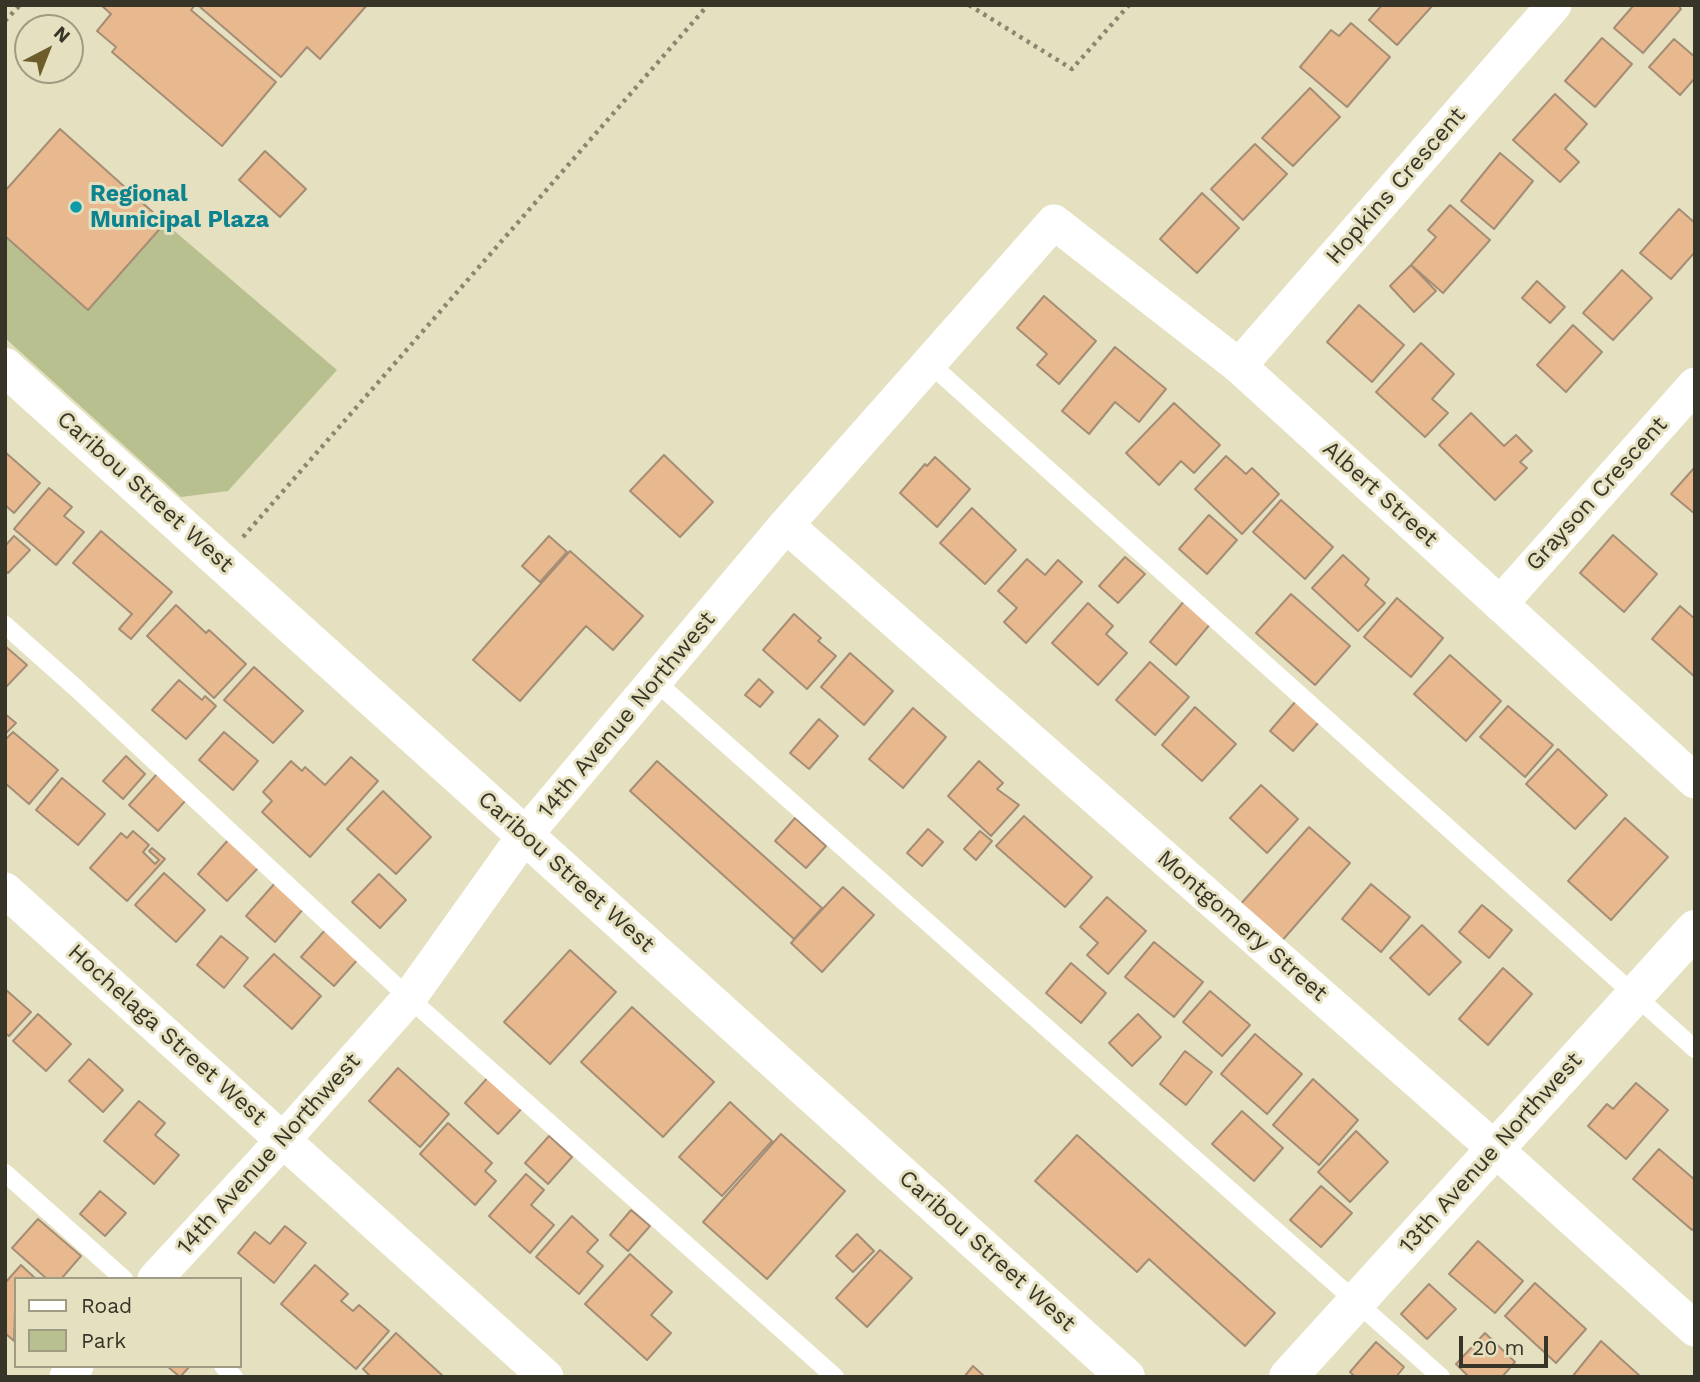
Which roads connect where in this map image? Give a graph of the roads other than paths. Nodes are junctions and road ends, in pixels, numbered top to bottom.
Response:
1 (1554, 5) edge
2 (1054, 222) joint
3 (928, 362) junction
4 (1239, 366) junction
5 (5, 367) edge
6 (1695, 384) edge
7 (786, 525) junction
8 (1500, 604) junction
9 (5, 625) edge
10 (655, 681) junction
11 (1695, 781) edge
12 (525, 835) junction
13 (5, 890) edge
14 (1695, 929) edge
15 (1635, 995) junction
16 (409, 998) junction
17 (1695, 1049) edge
18 (284, 1139) junction
19 (1495, 1149) junction
20 (5, 1173) edge
21 (122, 1277) edge
22 (157, 1277) edge
23 (1357, 1301) junction
24 (1695, 1329) edge
25 (546, 1377) edge
26 (835, 1377) edge
27 (1126, 1377) edge
28 (1288, 1377) edge
29 (1441, 1377) edge

1 - 4 street, Hopkins Crescent
2 - 3 street, 14th Avenue Northwest
2 - 4 street, Albert Street
3 - 7 street, 14th Avenue Northwest
3 - 15 lane
4 - 8 street, Albert Street
5 - 12 street, Caribou Street West
6 - 8 street, Grayson Crescent
7 - 10 street, 14th Avenue Northwest
7 - 19 street, Montgomery Street
8 - 11 street, Albert Street
9 - 16 lane
10 - 12 street, 14th Avenue Northwest
10 - 23 lane
12 - 16 street, 14th Avenue Northwest
12 - 27 street, Caribou Street West
13 - 18 street, Hochelaga Street West
14 - 15 street, 13th Avenue Northwest
15 - 17 lane
15 - 19 street, 13th Avenue Northwest
16 - 18 street, 14th Avenue Northwest
16 - 26 lane
18 - 22 street, 14th Avenue Northwest
18 - 25 street, Hochelaga Street West
19 - 23 street, 13th Avenue Northwest
19 - 24 street, Montgomery Street
20 - 21 lane
23 - 28 street, 13th Avenue Northwest
23 - 29 lane

